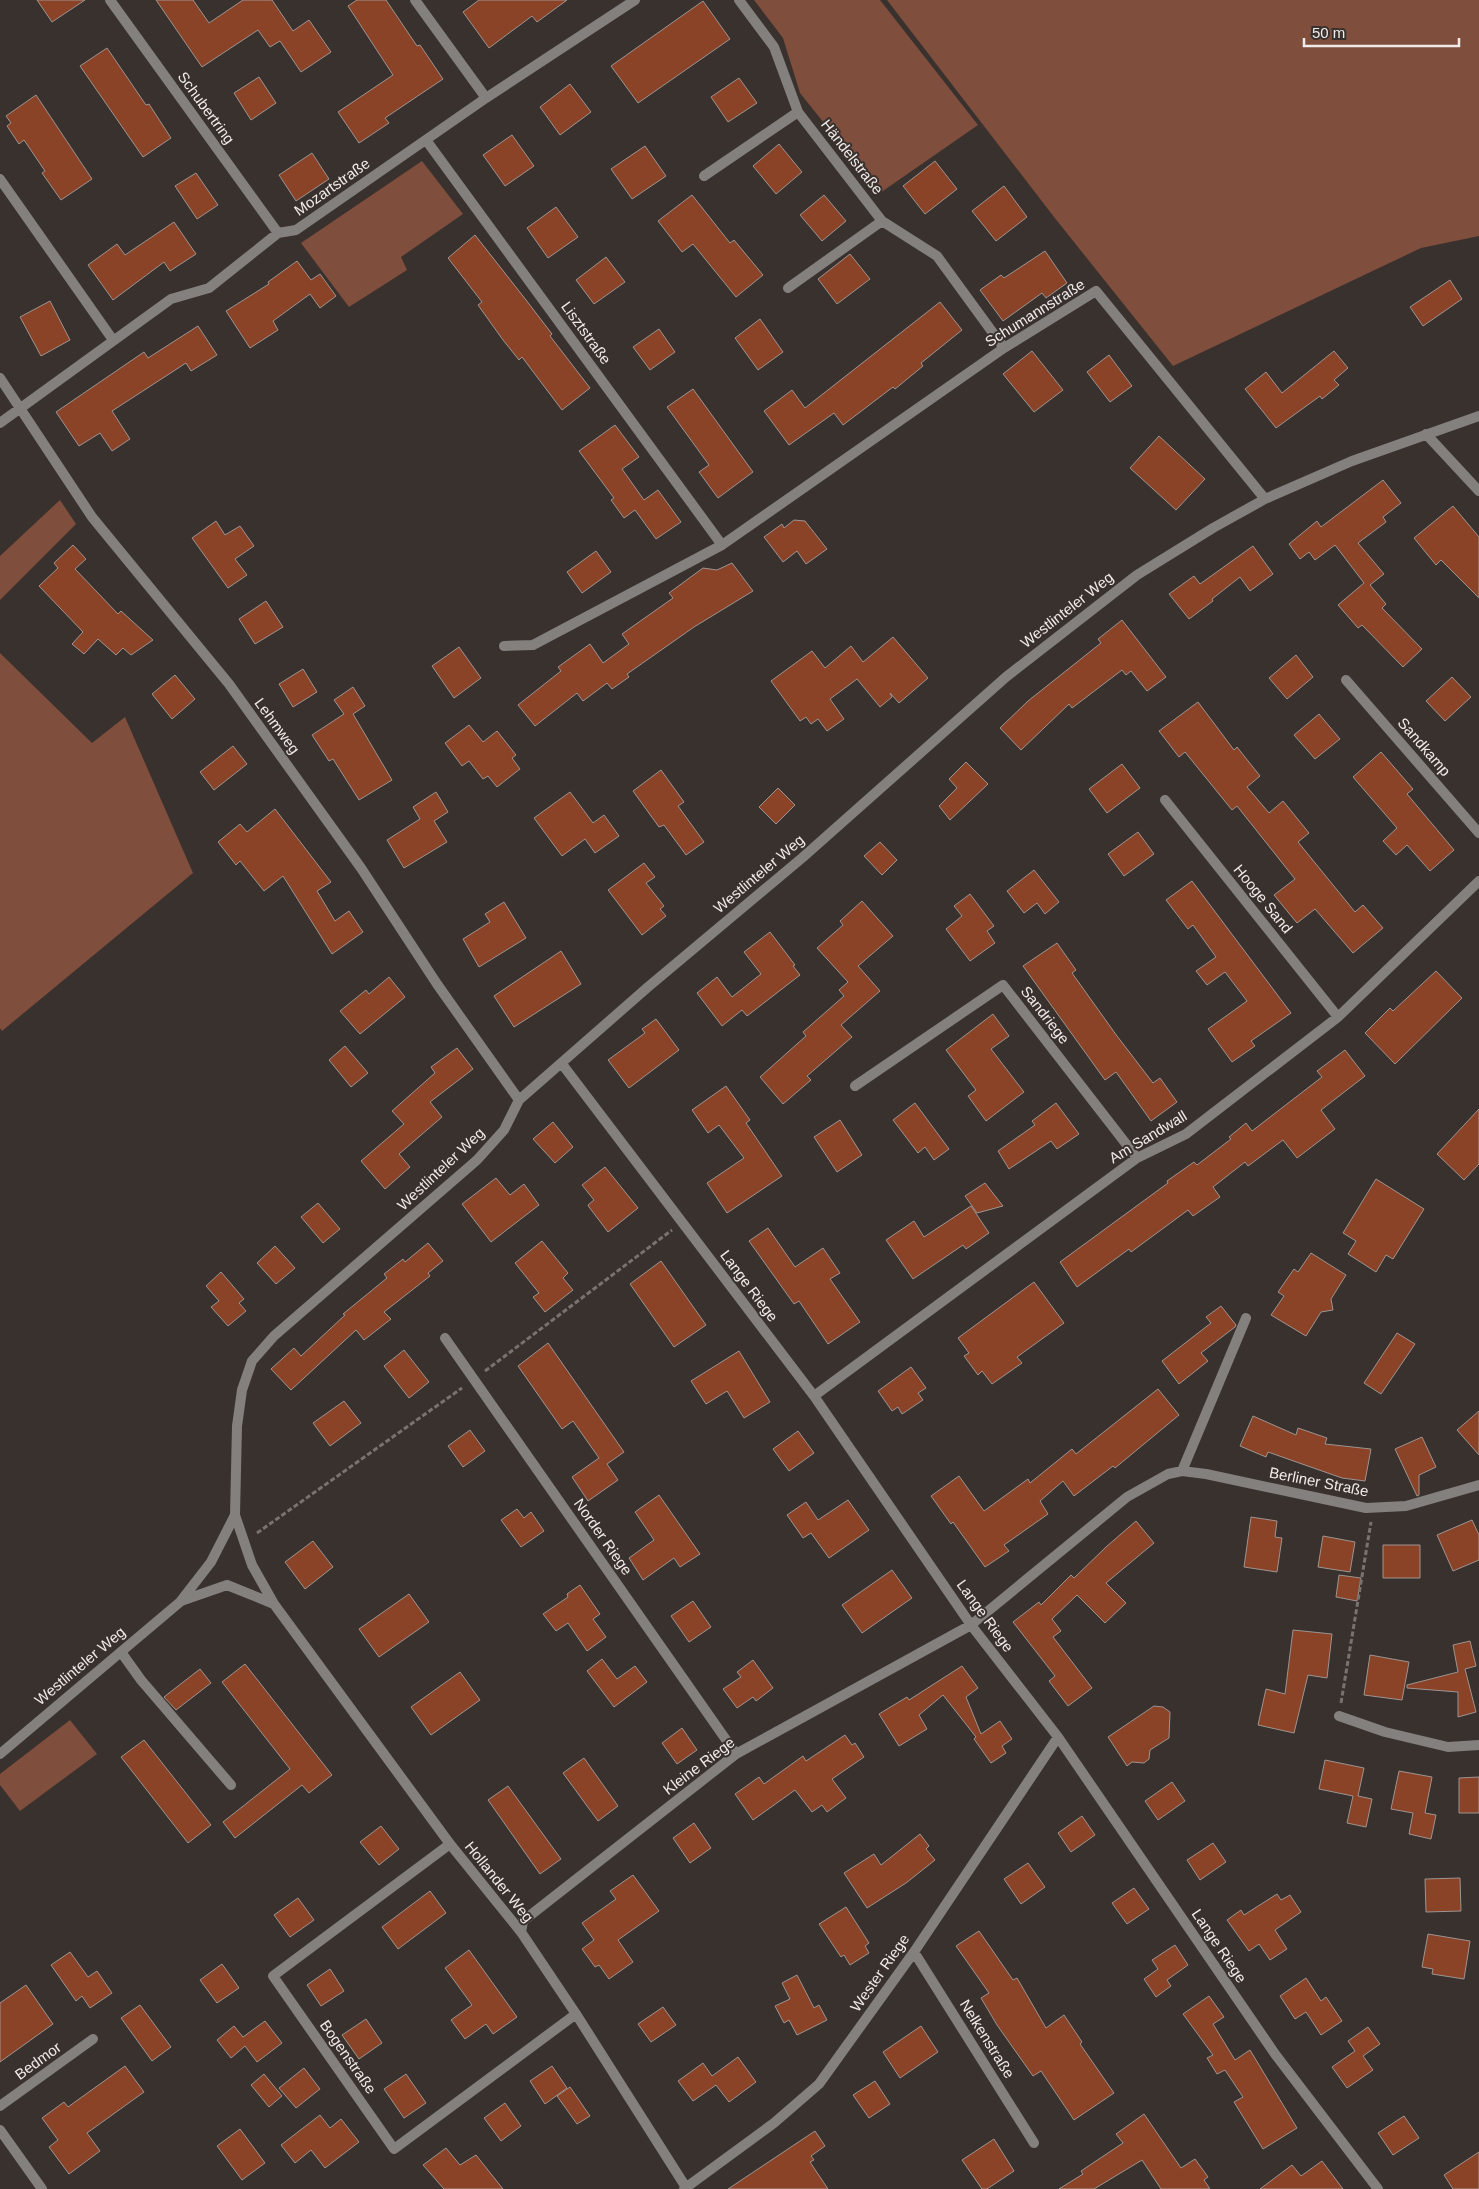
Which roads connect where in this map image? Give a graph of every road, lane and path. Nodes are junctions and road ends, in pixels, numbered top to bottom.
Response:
1 (110, 0) edge
2 (415, 0) edge
3 (635, 0) edge
4 (739, 0) edge
5 (486, 98) junction
6 (798, 112) junction
7 (426, 140) junction
8 (704, 176) dead end
9 (0, 179) edge
10 (882, 221) junction
11 (278, 233) junction
12 (788, 288) dead end
13 (113, 340) junction
14 (1004, 348) junction
15 (0, 378) edge
16 (20, 408) junction
17 (1479, 416) edge
18 (0, 423) edge
19 (1426, 434) junction
20 (1479, 491) edge
21 (1265, 499) junction
22 (722, 545) junction
23 (504, 646) dead end
24 (1346, 680) dead end
25 (1165, 800) dead end
26 (1479, 833) edge
27 (1479, 882) edge
28 (1338, 1017) junction
29 (562, 1064) junction
30 (855, 1086) dead end
31 (519, 1100) junction
32 (1137, 1158) junction
33 (1246, 1318) dead end
34 (446, 1338) dead end
35 (814, 1396) junction
36 (1182, 1471) junction
37 (1479, 1485) edge
38 (1373, 1508) junction
39 (235, 1514) junction
40 (180, 1602) junction
41 (274, 1604) junction
42 (971, 1625) junction
43 (121, 1652) junction
44 (1338, 1716) joint
45 (1058, 1737) junction
46 (1479, 1745) edge
47 (0, 1754) edge
48 (736, 1754) junction
49 (231, 1785) dead end
50 (450, 1844) junction
51 (521, 1932) junction
52 (914, 1952) junction
53 (576, 2014) junction
54 (93, 2039) dead end
55 (0, 2106) edge
56 (0, 2130) edge
57 (1034, 2143) dead end
58 (42, 2189) edge
59 (686, 2189) edge
60 (1378, 2189) edge

1 - 11 street, Schubertring
2 - 5 street
3 - 5 street, Mozartstraße
4 - 6 street, Händelstraße
5 - 7 street, Mozartstraße
6 - 8 street
6 - 10 street, Händelstraße
7 - 11 street, Mozartstraße
7 - 22 street, Lisztstraße
9 - 13 street
10 - 12 street
10 - 14 street, Händelstraße
11 - 13 street, Mozartstraße
13 - 16 street, Mozartstraße
14 - 21 street, Schumannstraße
14 - 22 street, Schumannstraße
15 - 16 street, Lehmweg
16 - 18 street, Mozartstraße
16 - 31 street, Lehmweg
17 - 19 street, Westlinteler Weg
19 - 20 street
19 - 21 street, Westlinteler Weg
21 - 29 street, Westlinteler Weg
22 - 23 street
24 - 26 street, Sandkamp
25 - 28 street, Hooge Sand
27 - 28 street, Am Sandwall
28 - 32 street, Am Sandwall
29 - 31 street, Westlinteler Weg
29 - 35 street, Lange Riege
30 - 32 street, Sandriege
31 - 39 street, Westlinteler Weg
32 - 35 street, Am Sandwall
33 - 36 street
34 - 48 street, Norder Riege
35 - 42 street, Lange Riege
36 - 38 street, Berliner Straße
36 - 42 street
37 - 38 street, Berliner Straße
38 - 44 path
39 - 40 street, Westlinteler Weg
39 - 41 street, Westlinteler Weg
40 - 41 street, Westlinteler Weg
40 - 43 street, Westlinteler Weg
41 - 50 street, Hollander Weg
42 - 45 street, Lange Riege
42 - 48 street, Kleine Riege
43 - 47 street, Westlinteler Weg
43 - 49 street
44 - 46 street
45 - 52 street, Wester Riege
45 - 60 street, Lange Riege
48 - 51 street, Kleine Riege
50 - 51 street, Hollander Weg
50 - 53 street, Bogenstraße
51 - 53 street, Hollander Weg
52 - 57 street, Nelkenstraße
52 - 59 street, Wester Riege
53 - 59 street, Hollander Weg
54 - 55 street, Bedmor
56 - 58 street

